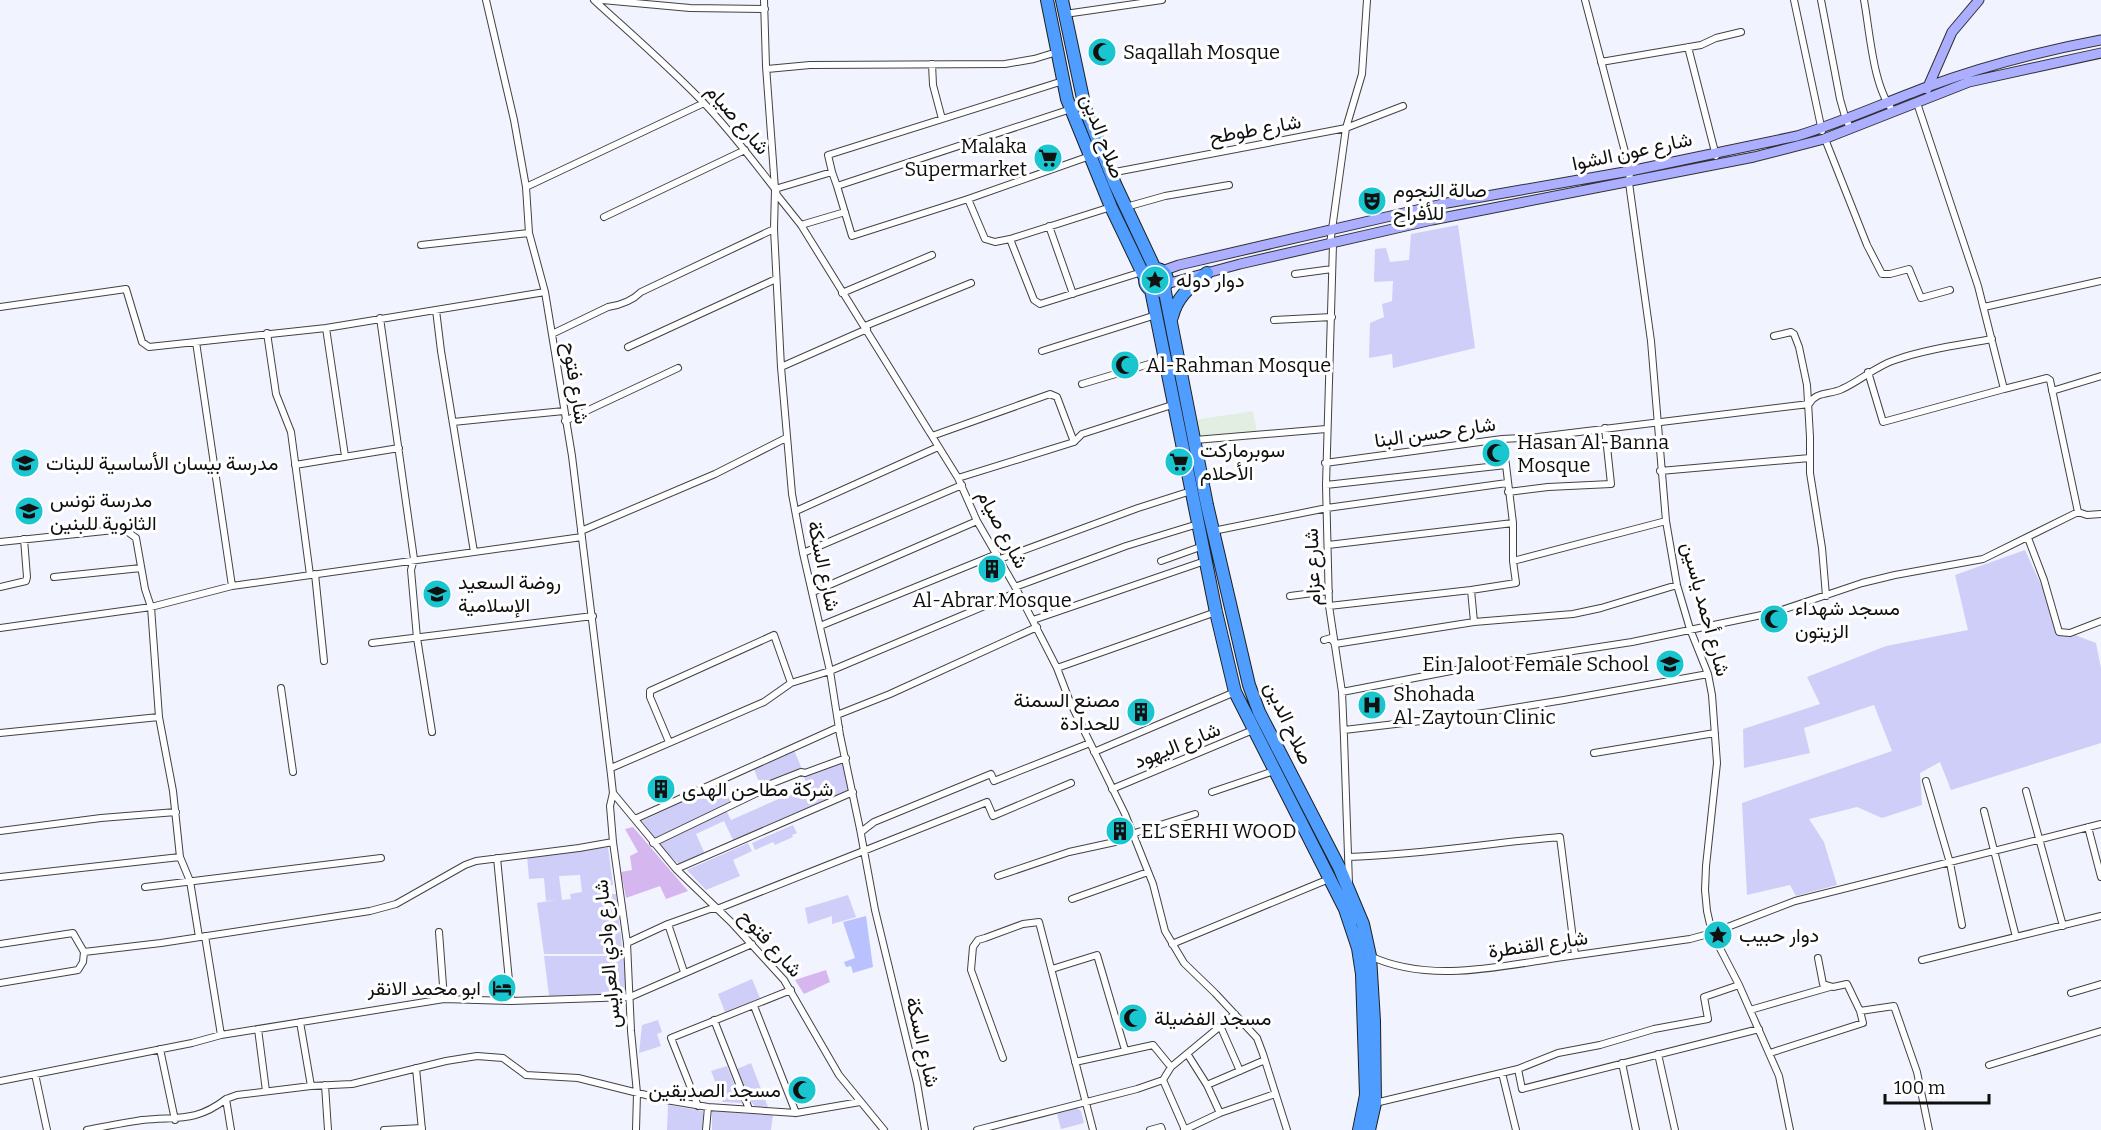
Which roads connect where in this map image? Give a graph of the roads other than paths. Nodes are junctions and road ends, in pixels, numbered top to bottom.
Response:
1 (486, 0) edge
2 (594, 0) edge
3 (602, 0) edge
4 (764, 0) edge
5 (1047, 0) edge
6 (1062, 0) edge
7 (1162, 0) edge
8 (1367, 0) edge
9 (1585, 0) edge
10 (1794, 0) edge
11 (1821, 0) edge
12 (1864, 0) edge
13 (1979, 0) edge
14 (1142, 2) edge
15 (765, 9) junction
16 (1065, 14) junction
17 (1741, 32) dead end
18 (2101, 40) edge
19 (1688, 47) junction
20 (1057, 52) junction
21 (2101, 52) edge
22 (1601, 62) junction
23 (932, 64) junction
24 (767, 69) junction
25 (1063, 81) junction
26 (1929, 87) junction
27 (704, 103) junction
28 (1886, 103) junction
29 (1917, 103) junction
30 (1403, 106) dead end
31 (1071, 109) junction
32 (1894, 112) junction
33 (942, 119) junction
34 (1846, 120) junction
35 (1346, 128) junction
36 (1822, 129) junction
37 (1851, 129) junction
38 (1825, 139) junction
39 (745, 150) junction
40 (1715, 153) junction
41 (1091, 156) junction
42 (1718, 166) junction
43 (1630, 171) junction
44 (832, 172) junction
45 (1110, 173) junction
46 (1629, 183) junction
47 (1229, 185) dead end
48 (837, 186) junction
49 (526, 187) junction
50 (775, 189) junction
51 (968, 199) junction
52 (1111, 207) junction
53 (1126, 207) junction
54 (845, 212) junction
55 (604, 217) dead end
56 (801, 225) junction
57 (1049, 226) junction
58 (774, 229) junction
59 (1332, 231) junction
60 (529, 233) junction
61 (1010, 239) junction
62 (1331, 244) junction
63 (421, 245) dead end
64 (932, 255) dead end
65 (1332, 269) junction
66 (1151, 273) junction
67 (1207, 273) junction
68 (1295, 274) dead end
69 (776, 279) junction
70 (2101, 281) edge
71 (971, 283) dead end
72 (1165, 286) junction
73 (1151, 290) junction
74 (1950, 290) dead end
75 (545, 292) junction
76 (842, 292) junction
77 (1073, 294) junction
78 (0, 307) edge
79 (1984, 308) junction
80 (436, 310) junction
81 (1157, 315) junction
82 (1332, 317) junction
83 (380, 318) junction
84 (1274, 320) dead end
85 (1171, 321) junction
86 (326, 328) junction
87 (866, 328) junction
88 (267, 333) junction
89 (552, 334) junction
90 (1774, 336) dead end
91 (1992, 339) junction
92 (196, 342) junction
93 (628, 347) dead end
94 (1042, 351) dead end
95 (1166, 359) junction
96 (781, 367) junction
97 (678, 368) dead end
98 (1868, 372) junction
99 (2101, 376) edge
100 (1082, 384) dead end
101 (2004, 389) junction
102 (2052, 391) junction
103 (1175, 404) junction
104 (1809, 404) junction
105 (564, 411) junction
106 (566, 421) junction
107 (453, 422) junction
108 (1656, 423) junction
109 (1605, 428) junction
110 (1326, 429) junction
111 (932, 436) junction
112 (786, 438) junction
113 (1502, 439) junction
114 (1195, 440) junction
115 (1074, 442) junction
116 (938, 447) junction
117 (399, 448) junction
118 (345, 456) junction
119 (1810, 459) junction
120 (1325, 463) junction
121 (295, 465) junction
122 (1506, 465) junction
123 (1660, 471) junction
124 (960, 481) junction
125 (1507, 483) junction
126 (1326, 485) junction
127 (1192, 491) junction
128 (1508, 492) junction
129 (1327, 508) junction
130 (796, 511) junction
131 (2078, 512) junction
132 (2101, 514) edge
133 (977, 521) junction
134 (1666, 521) junction
135 (1513, 523) junction
136 (1198, 524) junction
137 (1213, 531) junction
138 (581, 534) junction
139 (2028, 538) junction
140 (24, 539) junction
141 (0, 542) edge
142 (1328, 545) junction
143 (1203, 547) junction
144 (474, 552) junction
145 (803, 553) junction
146 (999, 557) junction
147 (414, 559) junction
148 (1161, 561) dead end
149 (1206, 561) junction
150 (1514, 561) junction
151 (141, 568) junction
152 (313, 575) junction
153 (54, 577) dead end
154 (1677, 585) junction
155 (232, 586) junction
156 (0, 587) edge
157 (1017, 589) junction
158 (1471, 590) junction
159 (1329, 591) junction
160 (813, 592) junction
161 (1290, 596) dead end
162 (1826, 596) junction
163 (1329, 606) junction
164 (151, 607) junction
165 (1216, 612) junction
166 (593, 616) junction
167 (2101, 621) edge
168 (1474, 622) junction
169 (1035, 624) junction
170 (820, 626) junction
171 (0, 628) edge
172 (1690, 629) junction
173 (417, 638) junction
174 (1324, 639) dead end
175 (372, 643) dead end
176 (1335, 644) junction
177 (324, 661) dead end
178 (1058, 668) junction
179 (830, 671) junction
180 (1708, 674) junction
181 (791, 683) junction
182 (281, 687) dead end
183 (1235, 692) junction
184 (1341, 692) junction
185 (837, 715) junction
186 (159, 717) junction
187 (839, 727) junction
188 (1253, 730) junction
189 (1344, 730) junction
190 (432, 732) dead end
191 (1715, 733) junction
192 (0, 734) edge
193 (669, 742) junction
194 (1090, 743) junction
195 (1094, 752) junction
196 (1594, 753) dead end
197 (846, 758) junction
198 (611, 771) junction
199 (1274, 771) junction
200 (293, 772) dead end
201 (1926, 781) dead end
202 (1071, 783) dead end
203 (1112, 789) junction
204 (2026, 791) dead end
205 (853, 792) junction
206 (1212, 792) dead end
207 (613, 793) junction
208 (1983, 811) dead end
209 (176, 812) junction
210 (1195, 814) dead end
211 (635, 819) junction
212 (2101, 824) edge
213 (2088, 827) junction
214 (0, 831) edge
215 (861, 832) junction
216 (1134, 835) junction
217 (2039, 838) junction
218 (613, 842) junction
219 (653, 843) junction
220 (864, 850) junction
221 (1995, 851) junction
222 (180, 857) junction
223 (1348, 857) junction
224 (381, 858) dead end
225 (497, 858) junction
226 (1950, 862) junction
227 (676, 869) junction
228 (1148, 872) junction
229 (998, 876) dead end
230 (0, 877) edge
231 (2101, 877) edge
232 (1331, 878) junction
233 (190, 881) junction
234 (145, 887) dead end
235 (1348, 888) junction
236 (1072, 899) dead end
237 (717, 909) junction
238 (2101, 916) edge
239 (668, 924) junction
240 (1962, 925) dead end
241 (2063, 926) junction
242 (439, 932) dead end
243 (1712, 933) junction
244 (202, 936) junction
245 (2016, 937) junction
246 (627, 943) junction
247 (0, 944) edge
248 (752, 944) junction
249 (1172, 944) junction
250 (84, 952) junction
251 (1575, 955) junction
252 (1370, 956) junction
253 (1818, 958) dead end
254 (1922, 960) dead end
255 (1052, 969) junction
256 (684, 972) junction
257 (0, 983) edge
258 (2101, 984) edge
259 (1739, 985) junction
260 (1833, 987) junction
261 (791, 990) junction
262 (2071, 993) dead end
263 (630, 997) junction
264 (444, 999) junction
265 (511, 1001) junction
266 (754, 1006) junction
267 (1750, 1010) junction
268 (1860, 1011) junction
269 (1234, 1014) junction
270 (714, 1020) junction
271 (300, 1022) junction
272 (258, 1029) junction
273 (1759, 1029) junction
274 (1222, 1030) dead end
275 (2101, 1031) edge
276 (221, 1035) junction
277 (160, 1049) junction
278 (1125, 1050) junction
279 (1770, 1053) junction
280 (1658, 1054) junction
281 (1188, 1055) junction
282 (1003, 1058) dead end
283 (1265, 1060) junction
284 (1075, 1062) junction
285 (1622, 1063) junction
286 (1989, 1065) dead end
287 (1171, 1067) junction
288 (417, 1068) junction
289 (1518, 1069) junction
290 (1240, 1071) junction
291 (1502, 1073) junction
292 (35, 1074) junction
293 (1163, 1080) junction
294 (0, 1081) edge
295 (325, 1085) junction
296 (1207, 1085) junction
297 (311, 1086) junction
298 (266, 1091) junction
299 (637, 1093) junction
300 (1275, 1094) junction
301 (226, 1100) junction
302 (860, 1102) junction
303 (1085, 1103) junction
304 (1375, 1103) junction
305 (698, 1106) junction
306 (708, 1107) junction
307 (749, 1109) junction
308 (796, 1113) junction
309 (1220, 1113) junction
310 (144, 1120) junction
311 (175, 1120) junction
312 (1364, 1127) edge
313 (422, 1129) edge
314 (46, 1130) edge
315 (87, 1130) edge
316 (146, 1130) edge
317 (231, 1130) edge
318 (328, 1130) edge
319 (384, 1130) edge
320 (636, 1130) edge
321 (706, 1130) edge
322 (885, 1130) edge
323 (925, 1130) edge
324 (976, 1130) edge
325 (1093, 1130) edge
326 (1150, 1130) edge
327 (1162, 1130) edge
328 (1185, 1130) edge
329 (1287, 1130) edge
330 (1516, 1130) edge
331 (1636, 1130) edge
332 (1675, 1130) edge
333 (1790, 1130) edge
334 (1929, 1130) edge

1 - 49 street, شارع فتوح
2 - 27 street, شارع صيام
3 - 15 street
4 - 15 street, شارع السكة
5 - 20 highway, صلاح الدين
6 - 16 highway, صلاح الدين
7 - 14 street
8 - 35 street, شارع عزام
9 - 22 street, شارع أحمد ياسين
10 - 36 street
11 - 34 street
12 - 28 street
13 - 26 main road
14 - 16 street
15 - 24 street, شارع السكة
16 - 45 highway, صلاح الدين
17 - 19 street
18 - 26 main road, شارع عون الشوا
19 - 22 street
19 - 40 street
20 - 23 street
20 - 25 highway, صلاح الدين
21 - 29 main road, شارع عون الشوا
22 - 43 street, شارع أحمد ياسين
23 - 24 street
23 - 33 street
24 - 50 street, شارع السكة
25 - 31 highway, صلاح الدين
25 - 33 street
26 - 28 main road, شارع عون الشوا
26 - 29 main road
27 - 39 street, شارع صيام
27 - 49 street
28 - 32 street
28 - 34 main road, شارع عون الشوا
29 - 32 main road, شارع عون الشوا
29 - 79 street
30 - 35 street, شارع طوطح
31 - 41 highway, صلاح الدين
31 - 48 street
32 - 37 main road, شارع عون الشوا
33 - 44 street
34 - 36 main road, شارع عون الشوا
34 - 37 street
35 - 45 street, شارع طوطح
35 - 59 street, شارع عزام
36 - 38 street
36 - 40 main road, شارع عون الشوا
37 - 38 main road, شارع عون الشوا
38 - 42 main road, شارع عون الشوا
38 - 74 street
39 - 50 street, شارع صيام
39 - 55 street
40 - 42 street
40 - 43 main road, شارع عون الشوا
41 - 51 street
41 - 52 highway, صلاح الدين
42 - 46 main road, شارع عون الشوا
43 - 46 street, شارع أحمد ياسين
43 - 59 main road, شارع عون الشوا
44 - 48 street
44 - 50 street
45 - 53 highway, صلاح الدين
46 - 62 main road, شارع عون الشوا
46 - 108 street, شارع أحمد ياسين
47 - 53 street
48 - 54 street
49 - 60 street, شارع فتوح
50 - 56 street, شارع صيام
50 - 58 street, شارع السكة
51 - 54 street
51 - 61 street
52 - 57 street
52 - 66 highway, صلاح الدين
53 - 66 highway, صلاح الدين
54 - 56 street
56 - 76 street, شارع صيام
57 - 61 street
57 - 77 street
58 - 69 street, شارع السكة
58 - 89 street
59 - 62 street, شارع عزام
59 - 66 main road, شارع عون الشوا
60 - 63 street
60 - 75 street, شارع فتوح
61 - 77 street
62 - 65 street, شارع عزام
62 - 67 main road, شارع عون الشوا
64 - 76 street
65 - 68 street
65 - 82 street, شارع عزام
66 - 72 highway
66 - 73 highway
66 - 77 street
67 - 72 main road, شارع عون الشوا
67 - 85 highway
69 - 93 street
69 - 96 street, شارع السكة
70 - 79 street
71 - 87 street
72 - 73 highway
72 - 85 highway, صلاح الدين
73 - 81 highway, صلاح الدين
75 - 80 street
75 - 89 street, شارع فتوح
76 - 87 street, شارع صيام
78 - 92 street
79 - 91 street
80 - 83 street
80 - 107 street
81 - 94 street
81 - 95 highway, صلاح الدين
82 - 84 street
82 - 110 street, شارع عزام
83 - 86 street
83 - 117 street
85 - 114 highway, صلاح الدين
86 - 88 street
86 - 118 street
87 - 96 street
87 - 111 street, شارع صيام
88 - 92 street
88 - 121 street
89 - 105 street, شارع فتوح
90 - 104 street
91 - 98 street, شارع حسن البنا
91 - 101 street
92 - 155 street
95 - 100 street
95 - 103 highway, صلاح الدين
96 - 112 street, شارع السكة
97 - 106 street
98 - 101 street
98 - 104 street, شارع حسن البنا
99 - 102 street
101 - 102 street
102 - 131 street
103 - 115 street
103 - 127 highway, صلاح الدين
104 - 108 street, شارع حسن البنا
104 - 119 street
105 - 106 street, شارع فتوح
105 - 107 street
106 - 138 street, شارع فتوح
107 - 144 street
108 - 109 street, شارع حسن البنا
108 - 123 street, شارع أحمد ياسين
109 - 113 street, شارع حسن البنا
109 - 128 street
110 - 114 street
110 - 120 street, شارع عزام
111 - 115 street
111 - 116 street, شارع صيام
112 - 130 street, شارع السكة
112 - 138 street
113 - 120 street, شارع حسن البنا
113 - 122 street
114 - 137 highway, صلاح الدين
115 - 124 street
116 - 124 street, شارع صيام
116 - 130 street
117 - 118 street
117 - 147 street
118 - 121 street
119 - 123 street
119 - 162 street
120 - 126 street, شارع عزام
121 - 152 street
122 - 125 street
122 - 126 street
123 - 134 street, شارع أحمد ياسين
124 - 133 street, شارع صيام
124 - 145 street
125 - 128 street
125 - 129 street
126 - 129 street, شارع عزام
127 - 136 highway, صلاح الدين
127 - 146 street
128 - 135 street
129 - 137 street
129 - 142 street, شارع عزام
130 - 145 street, شارع السكة
131 - 132 street
131 - 139 street
133 - 146 street, شارع صيام
133 - 160 street
134 - 150 street
134 - 154 street, شارع أحمد ياسين
135 - 142 street
135 - 150 street
136 - 143 highway, صلاح الدين
136 - 157 street
137 - 235 highway, صلاح الدين
138 - 144 street
138 - 166 street, شارع فتوح
139 - 162 street
139 - 167 street
140 - 141 street
140 - 151 street
140 - 156 street
142 - 159 street, شارع عزام
143 - 148 street
143 - 149 highway, صلاح الدين
144 - 147 street
145 - 160 street, شارع السكة
146 - 157 street, شارع صيام
146 - 170 street
147 - 152 street
147 - 173 street
149 - 165 highway, صلاح الدين
149 - 169 street
150 - 158 street
151 - 153 street
151 - 164 street
152 - 155 street
152 - 177 street
154 - 168 street
154 - 172 street, شارع أحمد ياسين
155 - 164 street
157 - 169 street, شارع صيام
157 - 179 street
158 - 163 street
158 - 168 street
159 - 161 street
159 - 163 street, شارع عزام
160 - 170 street, شارع السكة
162 - 172 street
163 - 176 street, شارع عزام
164 - 171 street
164 - 186 street
165 - 178 street
165 - 183 highway, صلاح الدين
166 - 173 street
166 - 198 street, شارع فتوح
168 - 176 street
169 - 178 street, شارع صيام
169 - 185 street
170 - 179 street, شارع السكة
172 - 180 street, شارع أحمد ياسين
172 - 184 street
173 - 175 street
173 - 190 street
174 - 176 street
176 - 184 street, شارع عزام
178 - 194 street, شارع صيام
179 - 181 street
179 - 185 street, شارع السكة
180 - 189 street
180 - 191 street, شارع أحمد ياسين
181 - 193 street
181 - 193 street
182 - 200 street
183 - 188 highway, صلاح الدين
183 - 195 street
184 - 189 street, شارع عزام
185 - 187 street, شارع السكة
186 - 192 street
186 - 209 street
187 - 197 street, شارع السكة
187 - 211 street
188 - 199 highway, صلاح الدين
188 - 203 street, شارع اليهود
189 - 223 street, شارع عزام
191 - 196 street
191 - 243 street, شارع أحمد ياسين
193 - 198 street
194 - 195 street, شارع صيام
194 - 215 street
195 - 203 street, شارع صيام
197 - 205 street, شارع السكة
197 - 219 street
198 - 207 street, شارع وادي العرايس
199 - 206 street
199 - 232 highway, صلاح الدين
201 - 226 street
202 - 220 street
203 - 216 street, شارع صيام
204 - 217 street
205 - 215 street, شارع السكة
205 - 227 street
207 - 211 street, شارع فتوح
207 - 218 street, شارع وادي العرايس
208 - 221 street
209 - 214 street
209 - 222 street
210 - 216 street
211 - 219 street, شارع فتوح
212 - 213 street, شارع القنطرة
213 - 217 street, شارع القنطرة
213 - 231 street
215 - 220 street, شارع السكة
216 - 228 street, شارع صيام
216 - 229 street
217 - 221 street, شارع القنطرة
217 - 241 street
218 - 225 street
218 - 246 street, شارع وادي العرايس
219 - 227 street, شارع فتوح
220 - 237 street
220 - 323 street, شارع السكة
221 - 226 street, شارع القنطرة
221 - 245 street
222 - 230 street
222 - 233 street
223 - 235 street, شارع عزام
223 - 251 street
224 - 233 street
225 - 244 street
225 - 265 street
226 - 240 street
226 - 243 street, شارع القنطرة
227 - 237 street, شارع فتوح
228 - 236 street
228 - 249 street, شارع صيام
232 - 249 street
232 - 312 highway, صلاح الدين
233 - 234 street
233 - 244 street
235 - 252 highway, صلاح الدين
237 - 239 street
237 - 248 street, شارع فتوح
238 - 241 street
239 - 246 street
239 - 256 street
241 - 245 street
242 - 264 street
243 - 251 street, شارع القنطرة
243 - 259 street, شارع أحمد ياسين
244 - 250 street
244 - 276 street
245 - 254 street
246 - 263 street, شارع وادي العرايس
247 - 250 street
248 - 256 street
248 - 261 street, شارع فتوح
249 - 269 street, شارع صيام
250 - 257 street
251 - 252 street, شارع القنطرة
252 - 304 highway, صلاح الدين
253 - 260 street
255 - 278 street
255 - 282 street
255 - 284 street
256 - 263 street
258 - 262 street
259 - 267 street, شارع أحمد ياسين
259 - 289 street
260 - 267 street
260 - 268 street
261 - 266 street
261 - 302 street, شارع فتوح
263 - 265 street
263 - 299 street, شارع وادي العرايس
264 - 265 street
264 - 271 street
266 - 270 street
266 - 308 street
267 - 273 street, شارع أحمد ياسين
268 - 279 street
268 - 334 street
269 - 281 street
269 - 283 street, شارع صيام
270 - 305 street
270 - 307 street
271 - 272 street
271 - 297 street
272 - 276 street
272 - 298 street
273 - 279 street, شارع أحمد ياسين
273 - 280 street
274 - 290 street
275 - 286 street
276 - 277 street
277 - 292 street
277 - 311 street
278 - 284 street
278 - 287 street
279 - 333 street, شارع أحمد ياسين
280 - 285 street
280 - 332 street
281 - 287 street
281 - 296 street
283 - 290 street
283 - 300 street, شارع صيام
284 - 303 street
285 - 289 street
285 - 331 street
287 - 293 street
288 - 295 street
288 - 299 street
288 - 313 street
289 - 291 street
290 - 296 street
291 - 304 street
291 - 330 street
292 - 294 street
292 - 314 street
293 - 303 street
293 - 328 street
295 - 297 street
295 - 318 street
296 - 309 street
297 - 298 street
298 - 301 street
299 - 305 street
299 - 320 street, شارع وادي العرايس
300 - 309 street
300 - 329 street, شارع صيام
301 - 311 street
301 - 317 street
302 - 308 street
302 - 322 street, شارع فتوح
303 - 324 street
303 - 325 street
304 - 312 highway, صلاح الدين
305 - 306 street
306 - 307 street
306 - 321 street
307 - 308 street
309 - 328 street
310 - 311 street
310 - 315 street
310 - 316 street
313 - 319 street
326 - 327 street

